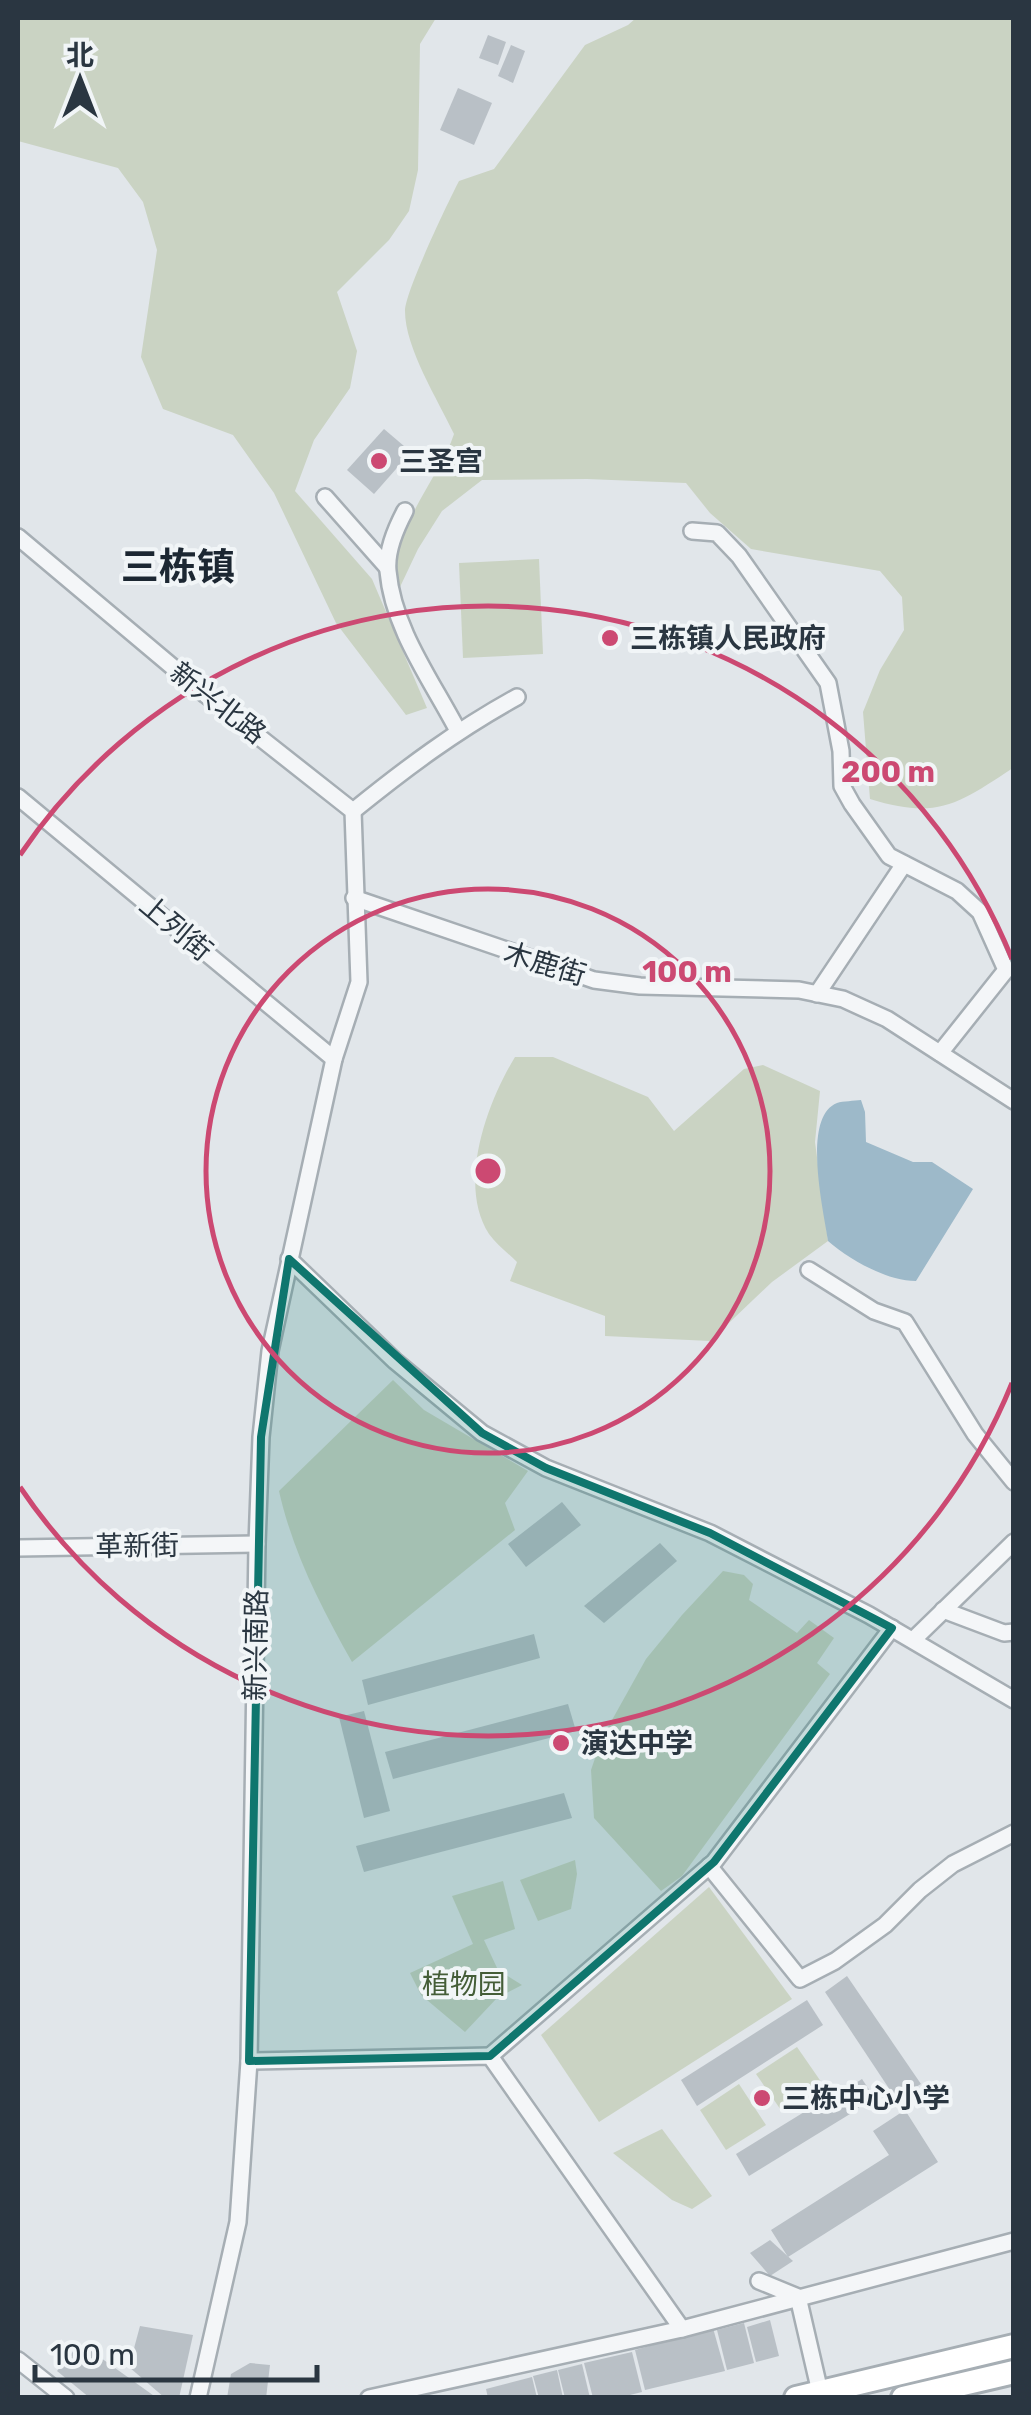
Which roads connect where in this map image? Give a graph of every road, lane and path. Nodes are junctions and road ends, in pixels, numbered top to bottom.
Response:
1 (325, 498) dead end
2 (406, 511) dead end
3 (692, 531) dead end
4 (18, 537) edge
5 (387, 568) junction
6 (517, 697) dead end
7 (458, 731) junction
8 (18, 797) edge
9 (353, 811) junction
10 (904, 864) junction
11 (354, 898) junction
12 (1009, 965) edge
13 (817, 994) junction
14 (940, 1053) junction
15 (334, 1059) junction
16 (1014, 1101) edge
17 (289, 1259) junction
18 (809, 1270) dead end
19 (1014, 1482) edge
20 (1014, 1542) edge
21 (257, 1544) junction
22 (18, 1548) edge
23 (943, 1610) junction
24 (892, 1628) junction
25 (1014, 1632) edge
26 (912, 1640) junction
27 (1014, 1700) edge
28 (1014, 1833) edge
29 (709, 1866) junction
30 (490, 2056) junction
31 (249, 2061) junction
32 (1014, 2242) edge
33 (759, 2281) dead end
34 (798, 2297) junction
35 (682, 2329) junction
36 (1014, 2346) edge
37 (18, 2360) edge
38 (1014, 2372) edge
39 (820, 2392) junction
40 (66, 2398) edge
41 (198, 2398) edge
42 (368, 2398) edge
43 (796, 2398) edge
44 (903, 2398) edge

1 - 5 street
2 - 5 street
3 - 10 street
4 - 9 street, 新兴北路
5 - 7 street
6 - 7 street
7 - 9 street
8 - 15 street, 上列街
9 - 11 street
10 - 12 street
10 - 13 street
11 - 13 street, 木鹿街
11 - 15 street, 新兴南路
12 - 14 street
13 - 14 street, 木鹿街
14 - 16 street, 木鹿街
15 - 17 street, 新兴南路
17 - 21 street, 新兴南路
17 - 24 street
18 - 19 street
20 - 23 street
21 - 22 street, 革新街
21 - 31 street, 新兴南路
23 - 25 street
23 - 26 street
24 - 26 street
24 - 29 street
26 - 27 street
28 - 29 street
29 - 30 street
30 - 31 street
30 - 35 street
31 - 41 street, 新兴南路
32 - 34 street
33 - 34 street
34 - 35 street
34 - 39 street
35 - 42 street
36 - 39 main road
37 - 40 street
38 - 44 main road
39 - 43 main road

